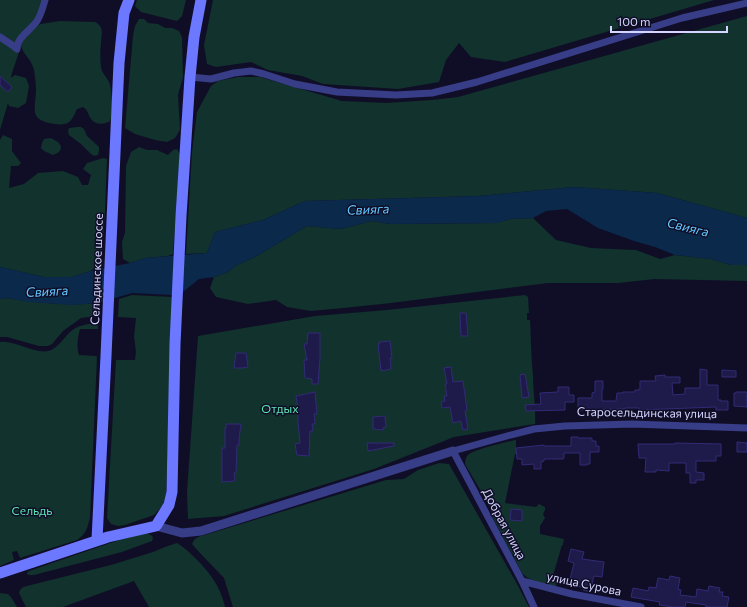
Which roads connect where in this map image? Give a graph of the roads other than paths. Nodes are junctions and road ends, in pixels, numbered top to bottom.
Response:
1 (45, 0) edge
2 (128, 0) edge
3 (201, 0) edge
4 (747, 3) edge
5 (0, 37) edge
6 (190, 77) junction
7 (747, 428) edge
8 (453, 451) junction
9 (156, 526) junction
10 (97, 540) junction
11 (0, 573) edge
12 (522, 581) junction
13 (534, 607) edge
14 (642, 607) edge

1 - 5 street
2 - 10 main road, Сельдинское шоссе
3 - 6 main road
4 - 6 street
6 - 9 main road
7 - 8 street, Старосельдинская улица
8 - 9 street
8 - 12 street, Добрая улица
9 - 10 main road
10 - 11 main road
12 - 13 street, Добрая улица
12 - 14 street, улица Сурова

